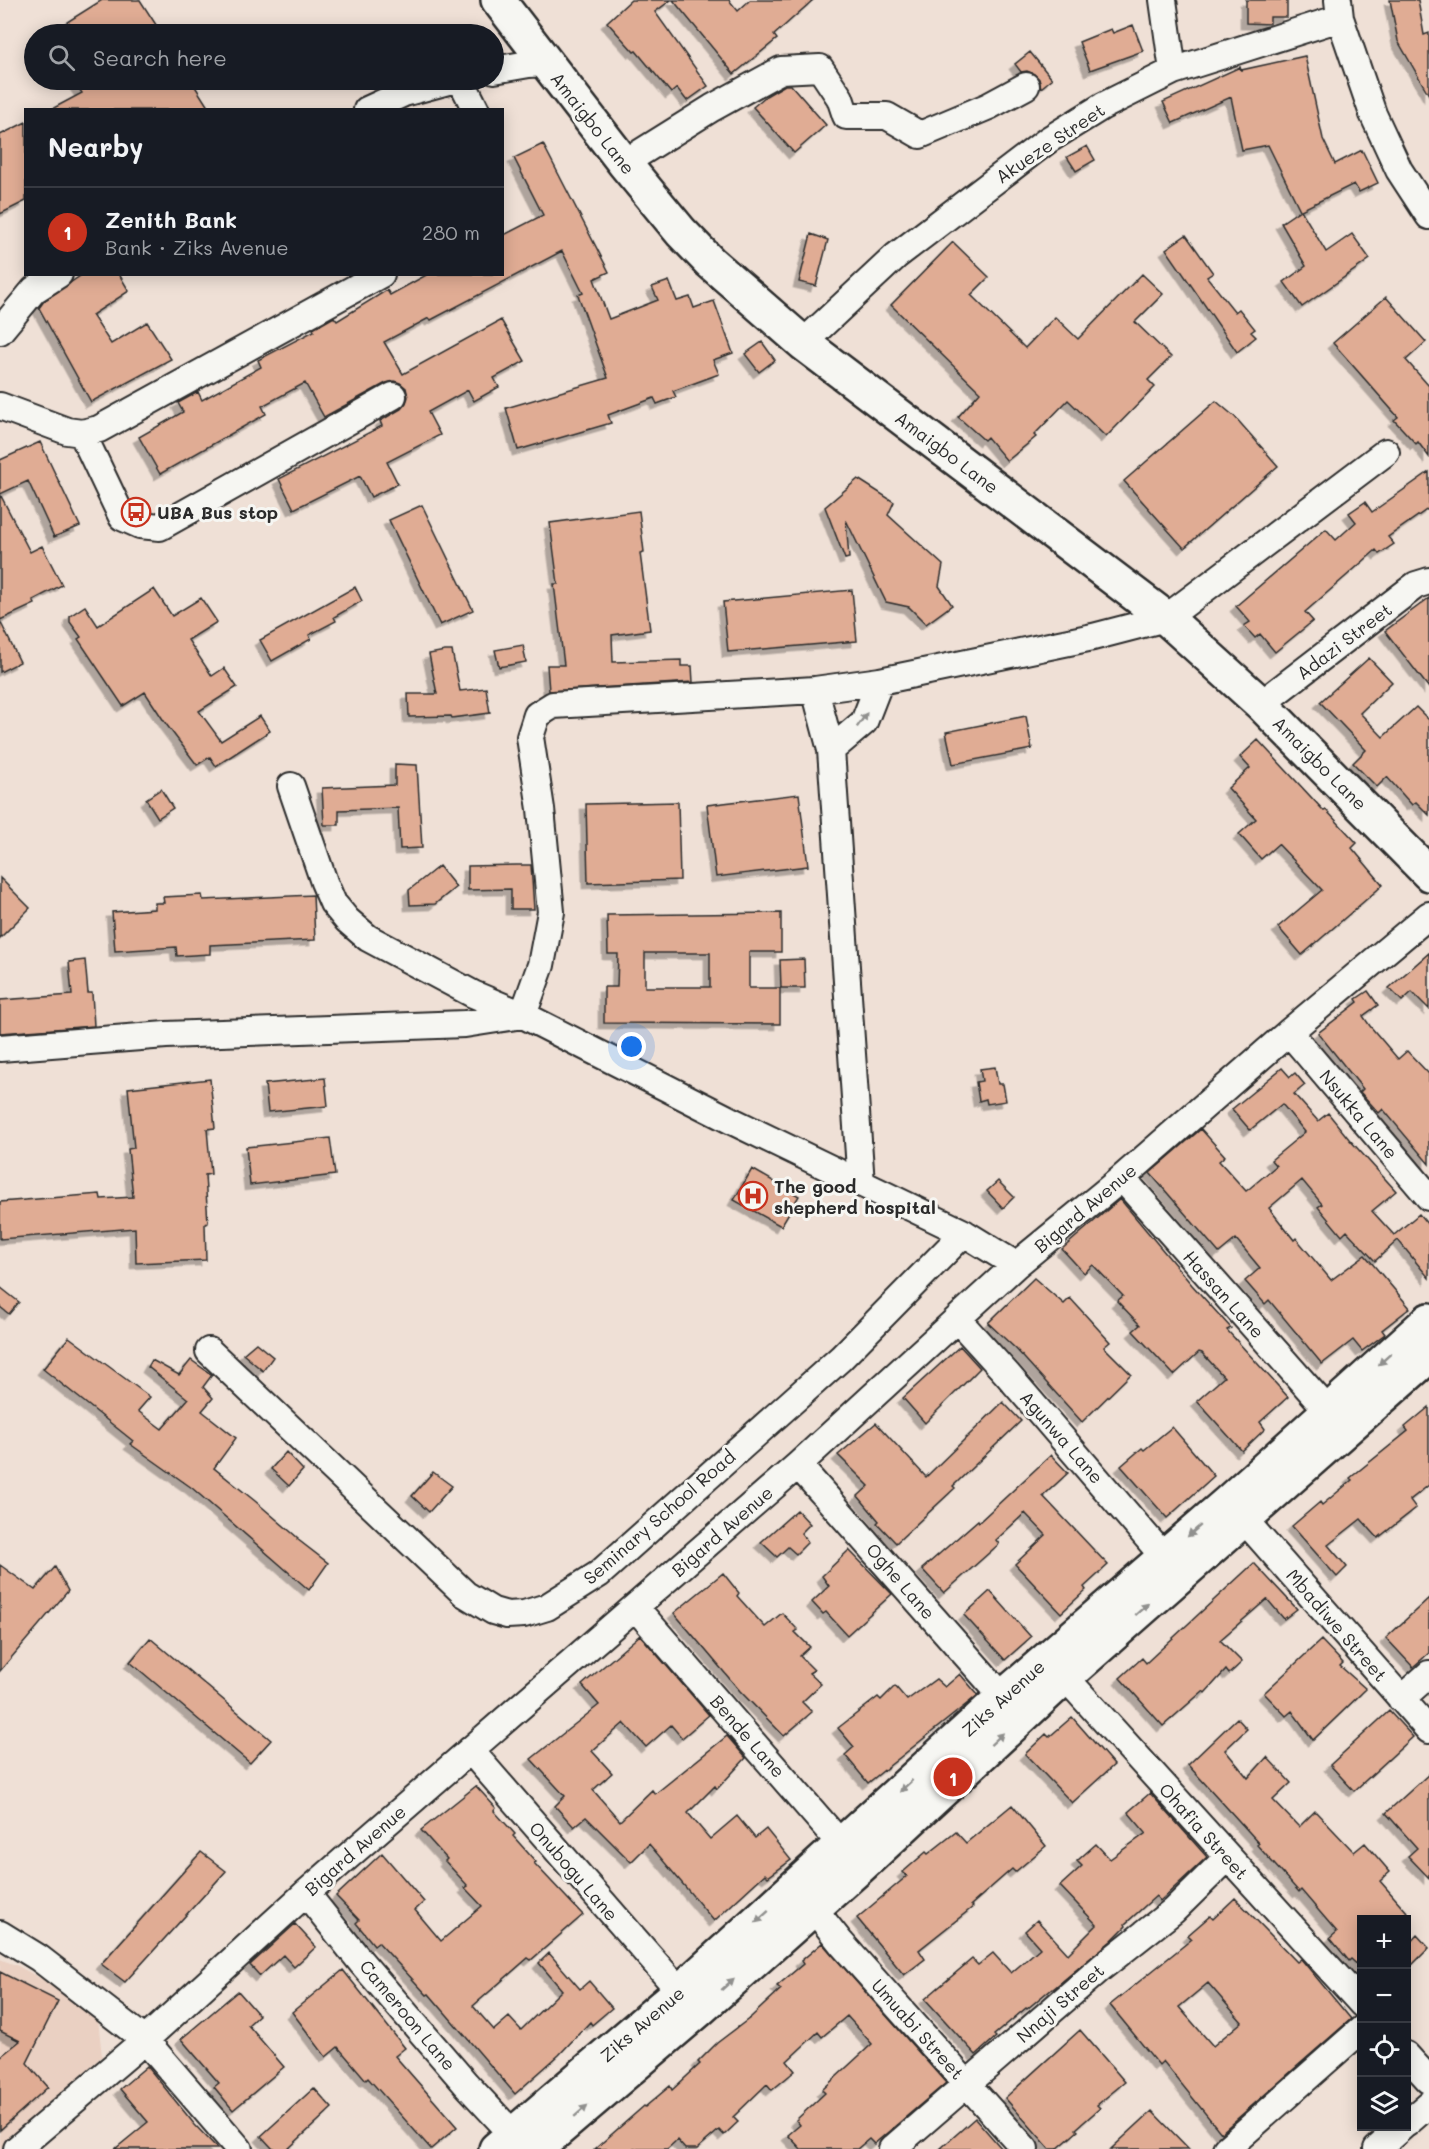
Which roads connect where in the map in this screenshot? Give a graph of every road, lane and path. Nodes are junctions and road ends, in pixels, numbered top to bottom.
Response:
1 (498, 0) edge
2 (1163, 0) edge
3 (1339, 9) edge
4 (546, 63) junction
5 (504, 68) edge
6 (1173, 71) junction
7 (1026, 86) dead end
8 (415, 90) edge
9 (466, 90) edge
10 (371, 108) edge
11 (475, 108) edge
12 (624, 162) junction
13 (1429, 216) edge
14 (56, 276) edge
15 (377, 276) edge
16 (0, 331) edge
17 (803, 343) junction
18 (393, 396) dead end
19 (0, 406) edge
20 (82, 433) junction
21 (1386, 452) dead end
22 (1429, 581) edge
23 (1166, 618) junction
24 (880, 681) junction
25 (815, 690) junction
26 (1261, 704) junction
27 (831, 750) junction
28 (291, 786) dead end
29 (1429, 874) edge
30 (1429, 915) edge
31 (523, 1015) junction
32 (1289, 1032) junction
33 (0, 1048) edge
34 (1122, 1178) junction
35 (861, 1184) junction
36 (1429, 1197) edge
37 (964, 1233) junction
38 (1016, 1265) junction
39 (958, 1320) junction
40 (1429, 1320) edge
41 (209, 1351) dead end
42 (1429, 1356) edge
43 (1336, 1420) junction
44 (798, 1465) junction
45 (1237, 1510) junction
46 (1173, 1565) junction
47 (635, 1606) junction
48 (1055, 1669) junction
49 (1429, 1674) edge
50 (1003, 1697) junction
51 (1401, 1699) junction
52 (1429, 1730) edge
53 (470, 1750) junction
54 (851, 1856) junction
55 (1227, 1858) junction
56 (306, 1893) junction
57 (804, 1897) junction
58 (0, 1934) edge
59 (1357, 1999) edge
60 (688, 2001) junction
61 (1357, 2033) edge
62 (145, 2040) junction
63 (1411, 2060) edge
64 (1429, 2080) edge
65 (968, 2083) junction
66 (1429, 2104) edge
67 (1411, 2120) edge
68 (1398, 2131) edge
69 (518, 2146) edge
70 (17, 2149) edge
71 (239, 2149) edge
72 (892, 2149) edge
73 (1025, 2149) edge
74 (1226, 2149) edge
75 (1377, 2149) edge

1 - 4 main road, Amaigbo Lane
2 - 6 street
3 - 6 street, Akueze Street
3 - 13 street
4 - 5 street
4 - 12 main road, Amaigbo Lane
6 - 17 street, Akueze Street
7 - 12 street
8 - 10 street
9 - 11 street
12 - 17 main road, Amaigbo Lane
14 - 16 street
15 - 20 street
17 - 23 main road, Amaigbo Lane
18 - 20 street
19 - 20 street
21 - 23 street
22 - 26 street, Adazi Street
23 - 24 street
23 - 26 main road, Amaigbo Lane
24 - 25 street
27 -> 24 street
25 - 27 street
25 - 31 street
26 - 29 main road, Amaigbo Lane
27 - 35 street
28 - 31 street
30 - 32 street, Bigard Avenue
31 - 33 street
31 - 35 street
32 - 34 street, Bigard Avenue
32 - 36 street, Nsukka Lane
34 - 38 street, Bigard Avenue
34 - 43 street, Hassan Lane
35 - 37 street
37 - 38 street
37 - 41 street, Seminary School Road
38 - 39 street, Bigard Avenue
39 - 44 street, Bigard Avenue
39 - 46 street, Agunwa Lane
40 -> 43 main road, Ziks Avenue
42 - 43 main road, Ziks Avenue
43 - 45 main road, Ziks Avenue
44 - 47 street, Bigard Avenue
44 - 50 street, Oghe Lane
45 - 46 main road, Ziks Avenue
45 - 51 street, Mbadiwe Street
46 - 48 main road, Ziks Avenue
47 - 53 street, Bigard Avenue
47 - 54 street, Bende Lane
48 - 50 main road, Ziks Avenue
54 -> 48 main road, Ziks Avenue
48 - 55 street, Ohafia Street
49 - 51 street
50 -> 54 main road, Ziks Avenue
51 - 52 street, Mbadiwe Street
53 - 56 street, Bigard Avenue
53 - 60 street, Onubogu Lane
54 - 57 main road, Ziks Avenue
55 - 59 street, Ohafia Street
55 - 65 street, Nnaji Street
56 - 62 street, Bigard Avenue
56 - 69 street, Cameroon Lane
57 - 60 main road, Ziks Avenue
57 - 65 street, Umuabi Street
58 - 62 street
60 - 69 main road, Ziks Avenue
61 - 74 street
62 - 70 street, Bigard Avenue
62 - 71 street
63 - 64 street
65 - 72 street, Nnaji Street
65 - 73 street, Umuabi Street
66 - 67 street
68 - 75 street

